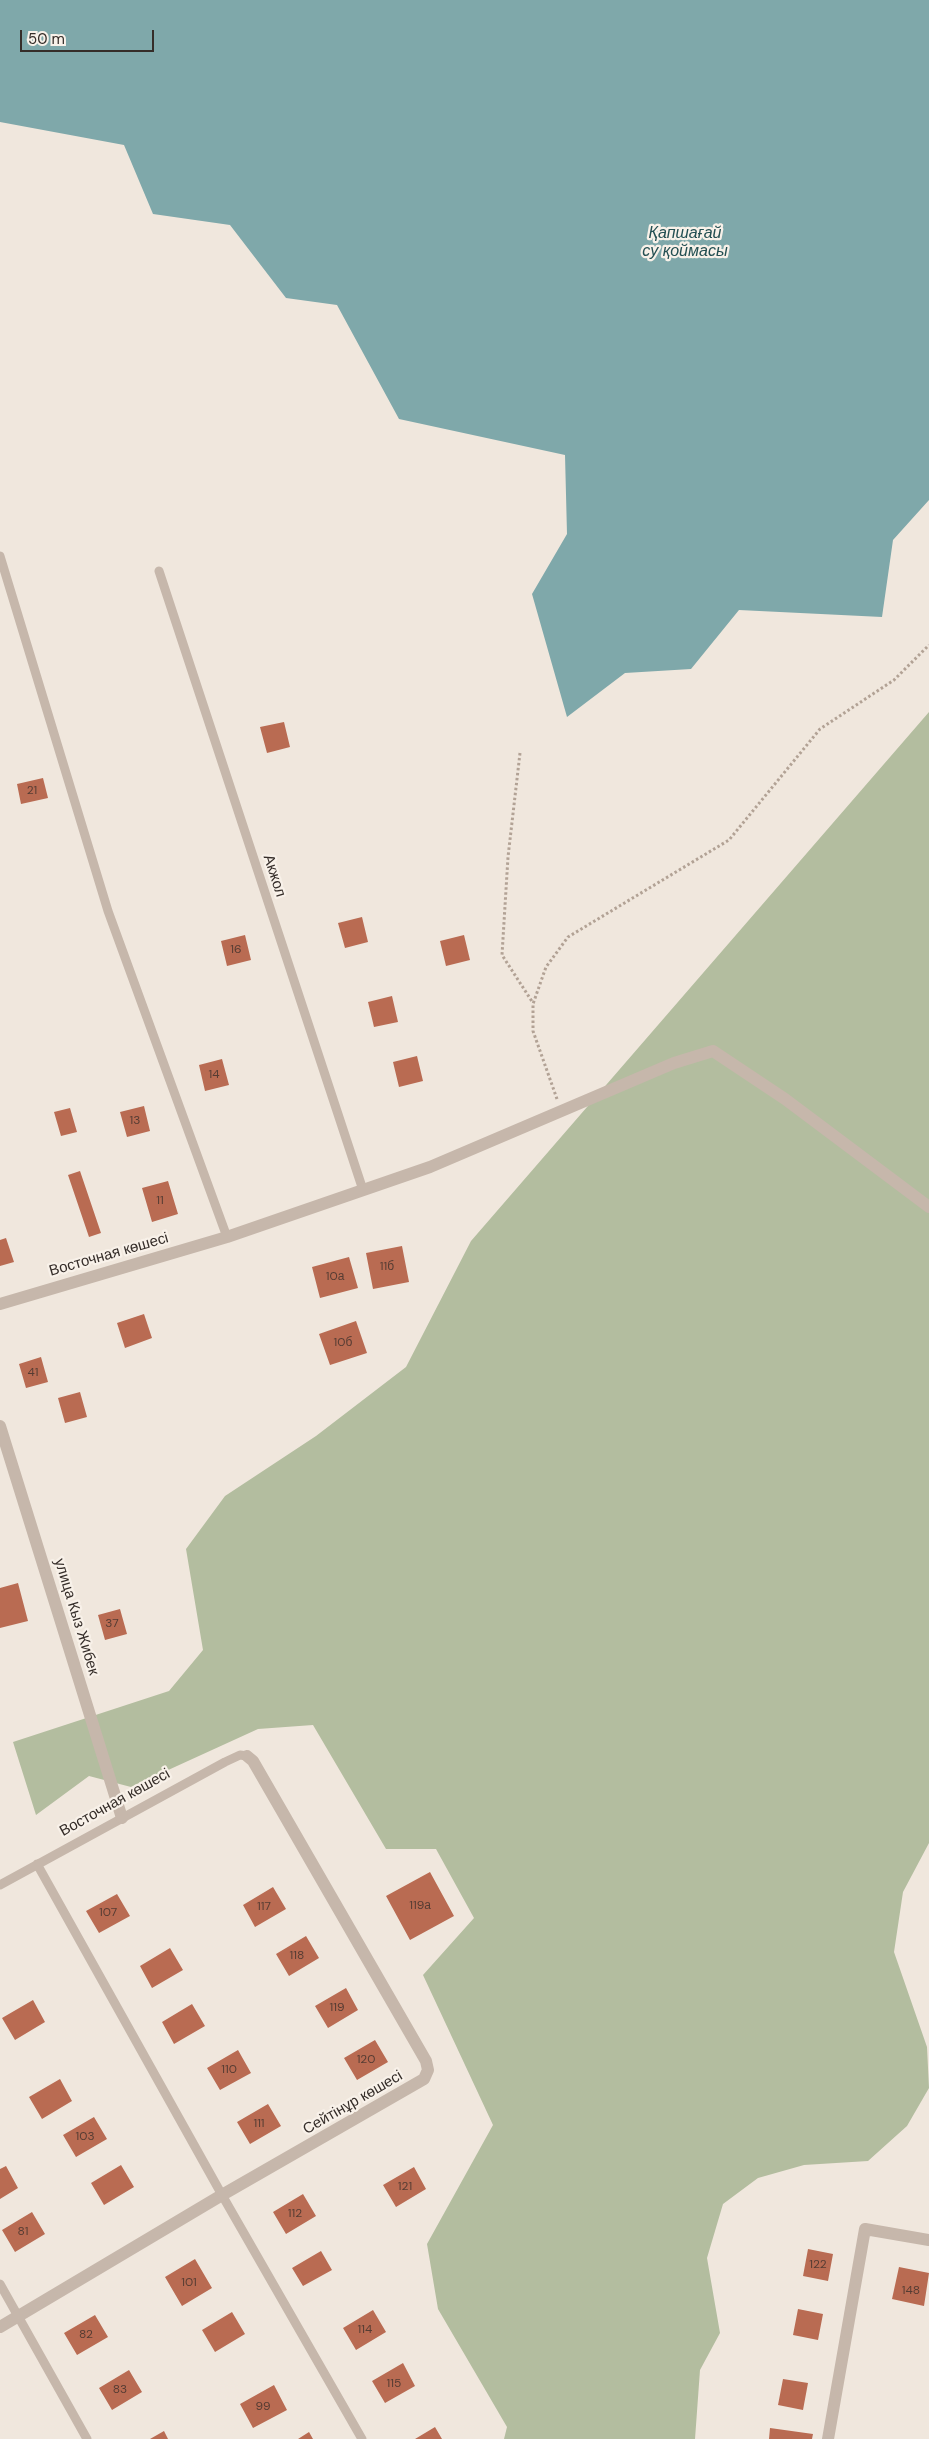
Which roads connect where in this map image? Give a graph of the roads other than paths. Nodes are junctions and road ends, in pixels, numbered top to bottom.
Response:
1 (0, 556) edge
2 (159, 571) dead end
3 (363, 1190) junction
4 (929, 1207) edge
5 (227, 1237) junction
6 (0, 1304) edge
7 (0, 1426) edge
8 (247, 1756) joint
9 (122, 1818) junction
10 (37, 1864) junction
11 (0, 1885) edge
12 (222, 2195) junction
13 (929, 2240) edge
14 (0, 2284) edge
15 (18, 2317) junction
16 (0, 2327) edge
17 (87, 2439) edge
18 (362, 2439) edge
19 (828, 2439) edge

1 - 5 lane
2 - 3 lane, Акжол
3 - 4 street, Восточная көшесі
3 - 5 street, Восточная көшесі
5 - 6 street, Восточная көшесі
7 - 9 street, улица Кыз Жибек
8 - 9 lane, Восточная көшесі
8 - 12 street, Сейтінұр көшесі
9 - 10 lane, Восточная көшесі
10 - 11 lane, Восточная көшесі
10 - 12 lane
12 - 15 street, Сейтінұр көшесі
12 - 18 lane
13 - 19 street
14 - 15 lane
15 - 16 street, Сейтінұр көшесі
15 - 17 lane

